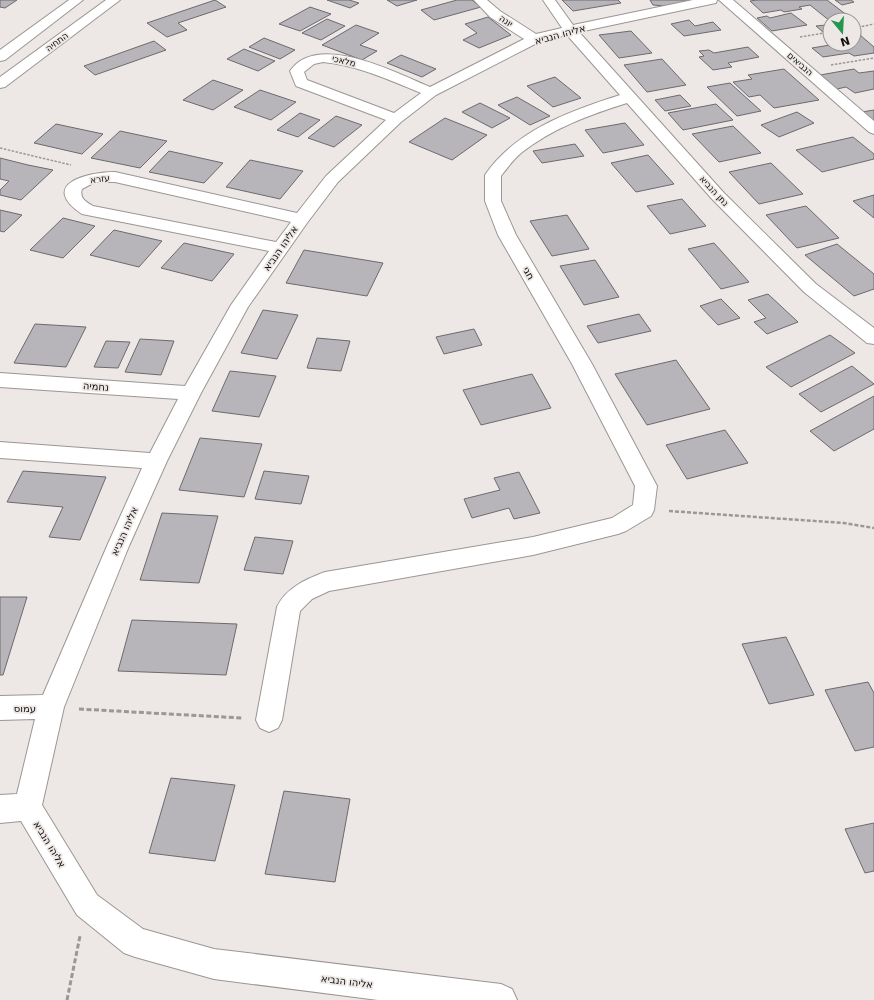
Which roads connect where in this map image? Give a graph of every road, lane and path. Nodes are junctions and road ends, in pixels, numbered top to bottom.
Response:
1 (77, 0) edge
2 (480, 0) edge
3 (550, 0) edge
4 (711, 0) edge
5 (725, 0) edge
6 (109, 1) edge
7 (874, 24) edge
8 (862, 26) edge
9 (570, 30) junction
10 (534, 39) junction
11 (0, 57) edge
12 (874, 58) edge
13 (805, 69) junction
14 (0, 84) edge
15 (431, 92) junction
16 (629, 97) junction
17 (396, 119) junction
18 (874, 129) edge
19 (0, 148) edge
20 (89, 179) junction
21 (301, 219) junction
22 (280, 248) junction
23 (874, 338) edge
24 (0, 380) edge
25 (191, 393) junction
26 (0, 450) edge
27 (156, 461) junction
28 (643, 510) junction
29 (874, 528) edge
30 (51, 707) junction
31 (0, 708) edge
32 (269, 720) joint
33 (28, 807) junction
34 (0, 809) edge
35 (87, 905) junction
36 (67, 1000) edge
37 (501, 1000) edge

1 - 11 street
2 - 10 street, יונה
3 - 9 street
4 - 9 street, אליהו הנביא
5 - 13 street, הנביאים
6 - 14 street, התחיה
7 - 8 path
9 - 10 street, אליהו הנביא
9 - 16 street, נתן הנביא
10 - 15 street, אליהו הנביא
12 - 13 path
13 - 18 street, הנביאים
15 - 17 street, אליהו הנביא
15 - 17 street, מלאכי
16 - 23 street, נתן הנביא
16 - 28 street, חגי
17 - 21 street, אליהו הנביא
19 - 20 path
20 - 21 street, עזרא
20 - 22 street, עזרא
21 - 22 street, אליהו הנביא
22 - 25 street, אליהו הנביא
24 - 25 street, נחמיה
25 - 27 street, אליהו הנביא
26 - 27 street
27 - 30 street, אליהו הנביא
28 - 29 path
28 - 32 street
30 - 31 street, עמוס
30 - 32 path
30 - 33 street, אליהו הנביא
33 - 34 street
33 - 35 street, אליהו הנביא
35 - 36 path
35 - 37 street, אליהו הנביא

